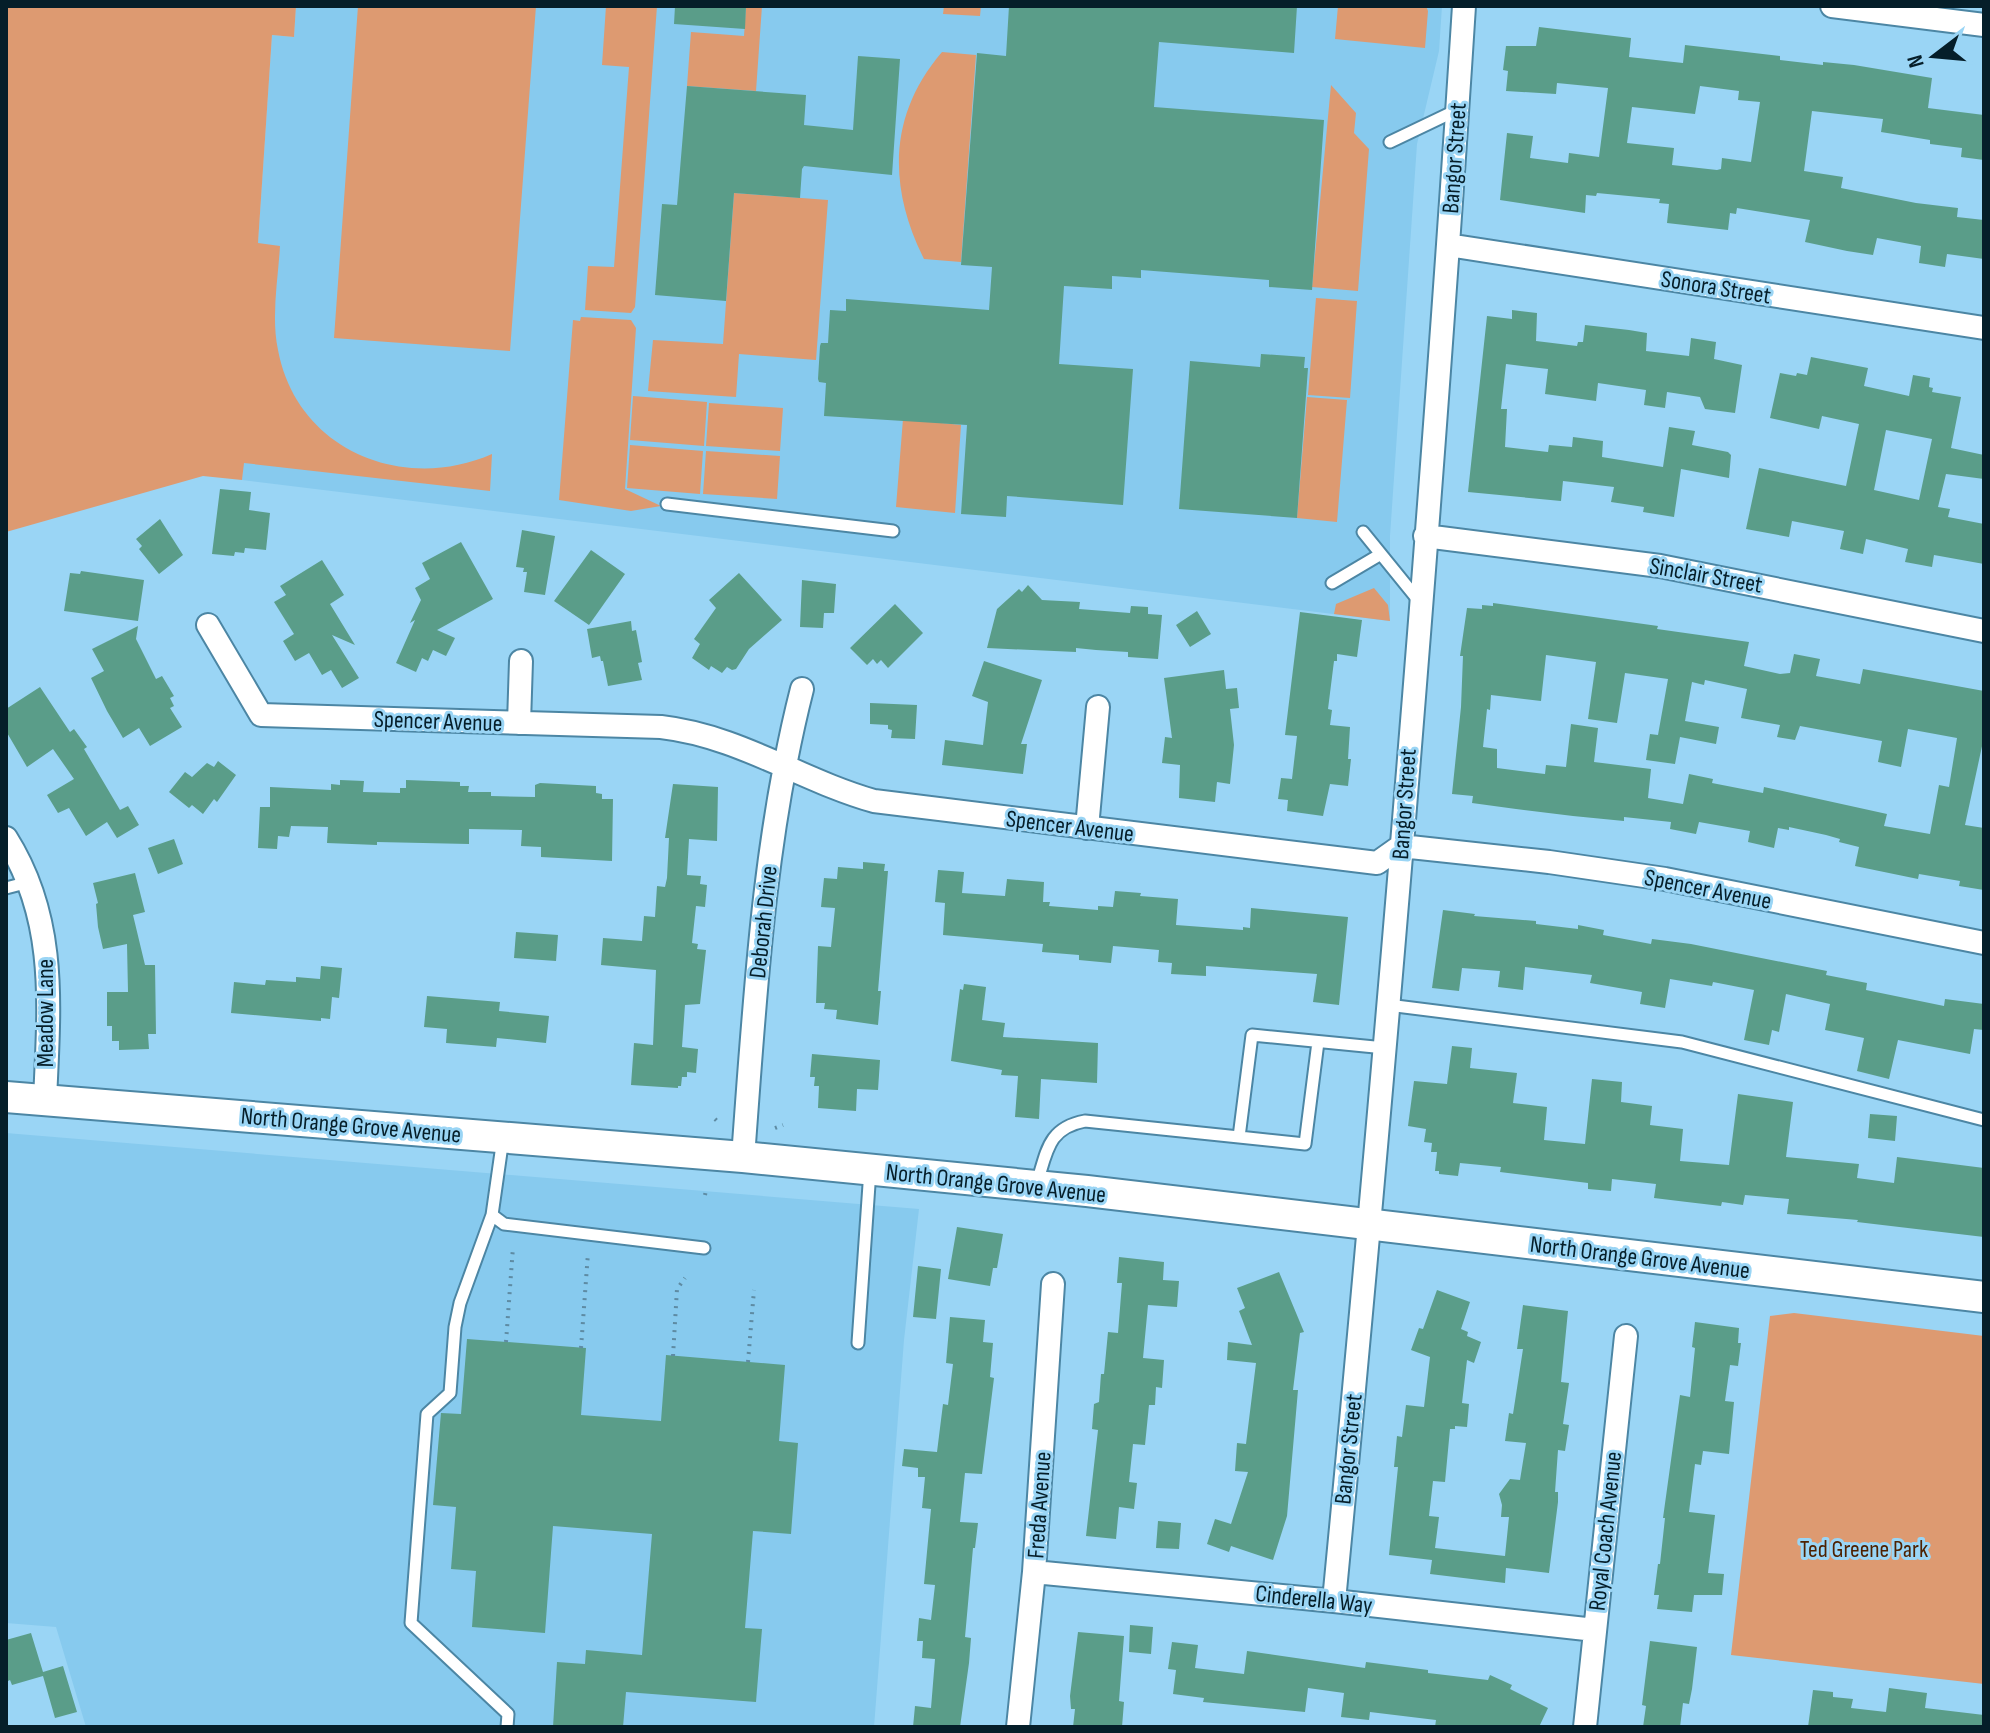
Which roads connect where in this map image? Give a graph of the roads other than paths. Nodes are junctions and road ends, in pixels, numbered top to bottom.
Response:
1 (1464, 6) edge
2 (1832, 6) edge
3 (1984, 25) edge
4 (1457, 110) junction
5 (1390, 142) dead end
6 (1448, 245) junction
7 (1984, 328) edge
8 (667, 504) dead end
9 (893, 531) dead end
10 (1363, 532) dead end
11 (1425, 536) junction
12 (1381, 554) junction
13 (1332, 583) dead end
14 (1420, 601) junction
15 (208, 625) dead end
16 (1984, 631) edge
17 (521, 661) dead end
18 (802, 689) dead end
19 (1098, 707) dead end
20 (519, 723) junction
21 (785, 766) junction
22 (1087, 828) junction
23 (6, 838) edge
24 (1401, 846) junction
25 (30, 882) junction
26 (6, 888) edge
27 (1984, 943) edge
28 (1388, 1005) junction
29 (1318, 1042) junction
30 (1385, 1048) junction
31 (6, 1097) edge
32 (45, 1100) junction
33 (1984, 1120) edge
34 (1239, 1137) junction
35 (503, 1138) junction
36 (743, 1157) junction
37 (870, 1170) junction
38 (1036, 1186) junction
39 (492, 1215) junction
40 (1370, 1226) junction
41 (704, 1248) dead end
42 (1053, 1284) dead end
43 (1984, 1297) edge
44 (1626, 1336) dead end
45 (858, 1343) dead end
46 (1034, 1572) junction
47 (1334, 1601) junction
48 (1595, 1630) junction
49 (507, 1727) edge
50 (1018, 1727) edge
51 (1585, 1727) edge

1 - 4 street, Bangor Street
2 - 3 street
4 - 5 lane
4 - 6 street, Bangor Street
6 - 7 street, Sonora Street
6 - 11 street, Bangor Street
8 - 9 lane
10 - 12 lane
11 - 14 street, Bangor Street
11 - 16 street, Sinclair Street
12 - 13 lane
12 - 14 lane
14 - 24 street, Bangor Street
15 - 20 street, Spencer Avenue
17 - 20 street
18 - 21 street, Deborah Drive
19 - 22 street
20 - 21 street, Spencer Avenue
21 - 22 street, Spencer Avenue
21 - 36 street, Deborah Drive
22 - 24 street, Spencer Avenue
23 - 25 street, Meadow Lane
24 - 27 street, Spencer Avenue
24 - 28 street, Bangor Street
25 - 26 lane
25 - 32 street, Meadow Lane
28 - 30 street, Bangor Street
28 - 33 lane
29 - 30 lane
29 - 34 lane
29 - 34 lane
30 - 40 street, Bangor Street
31 - 32 main road, North Orange Grove Avenue
32 - 35 main road, North Orange Grove Avenue
34 - 38 lane
35 - 36 main road, North Orange Grove Avenue
35 - 39 lane
36 - 37 main road, North Orange Grove Avenue
37 - 38 main road, North Orange Grove Avenue
37 - 45 lane
38 - 40 main road, North Orange Grove Avenue
39 - 41 lane
39 - 49 lane
40 - 43 main road, North Orange Grove Avenue
40 - 47 street, Bangor Street
42 - 46 street, Freda Avenue
44 - 48 street, Royal Coach Avenue
46 - 47 street, Cinderella Way
46 - 50 street, Freda Avenue
47 - 48 street, Cinderella Way
48 - 51 street, Royal Coach Avenue

